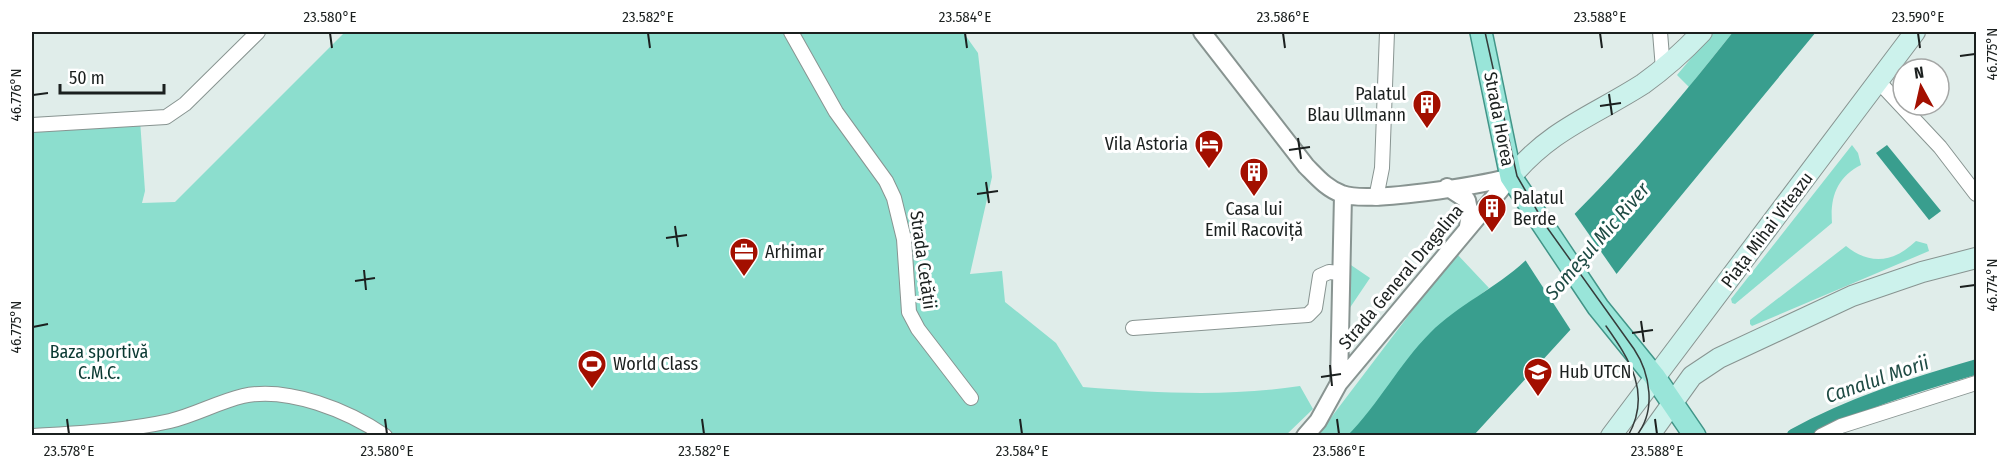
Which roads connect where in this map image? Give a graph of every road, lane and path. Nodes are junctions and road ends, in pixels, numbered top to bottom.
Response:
1 (258, 32) edge
2 (791, 32) edge
3 (1202, 32) edge
4 (1387, 32) edge
5 (1481, 32) edge
6 (1660, 32) edge
7 (1702, 32) edge
8 (1915, 32) edge
9 (1663, 69) junction
10 (1879, 82) junction
11 (32, 125) edge
12 (1511, 177) junction
13 (1447, 187) junction
14 (1977, 194) edge
15 (1343, 195) junction
16 (1376, 198) junction
17 (1468, 226) junction
18 (1977, 258) edge
19 (1340, 273) junction
20 (1133, 328) dead end
21 (1654, 376) junction
22 (1339, 383) junction
23 (1977, 383) edge
24 (970, 398) dead end
25 (1673, 403) junction
26 (34, 435) edge
27 (385, 435) edge
28 (1305, 435) edge
29 (1611, 435) edge
30 (1649, 435) edge
31 (1695, 435) edge
32 (1821, 435) edge

1 - 11 street
2 - 24 street, Strada Cetății
3 - 15 street
4 - 16 street
5 - 12 main road, Strada Horea
6 - 9 street
7 - 9 main road
8 - 10 main road, Piața Mihai Viteazu
9 - 12 main road
10 - 14 street
10 - 21 main road, Piața Mihai Viteazu
12 - 13 street
12 - 17 street, Strada General Dragalina
12 - 21 main road, Strada Horea
13 - 16 street
13 - 17 street
15 - 16 street
15 - 19 street
17 - 22 street, Strada General Dragalina
18 - 25 main road
19 - 20 street
19 - 22 street
21 - 25 main road, Strada Horea
21 - 29 main road, Piața Mihai Viteazu
22 - 28 street, Strada General Dragalina
23 - 32 street
25 - 30 main road
25 - 31 main road, Strada Horea
26 - 27 street

